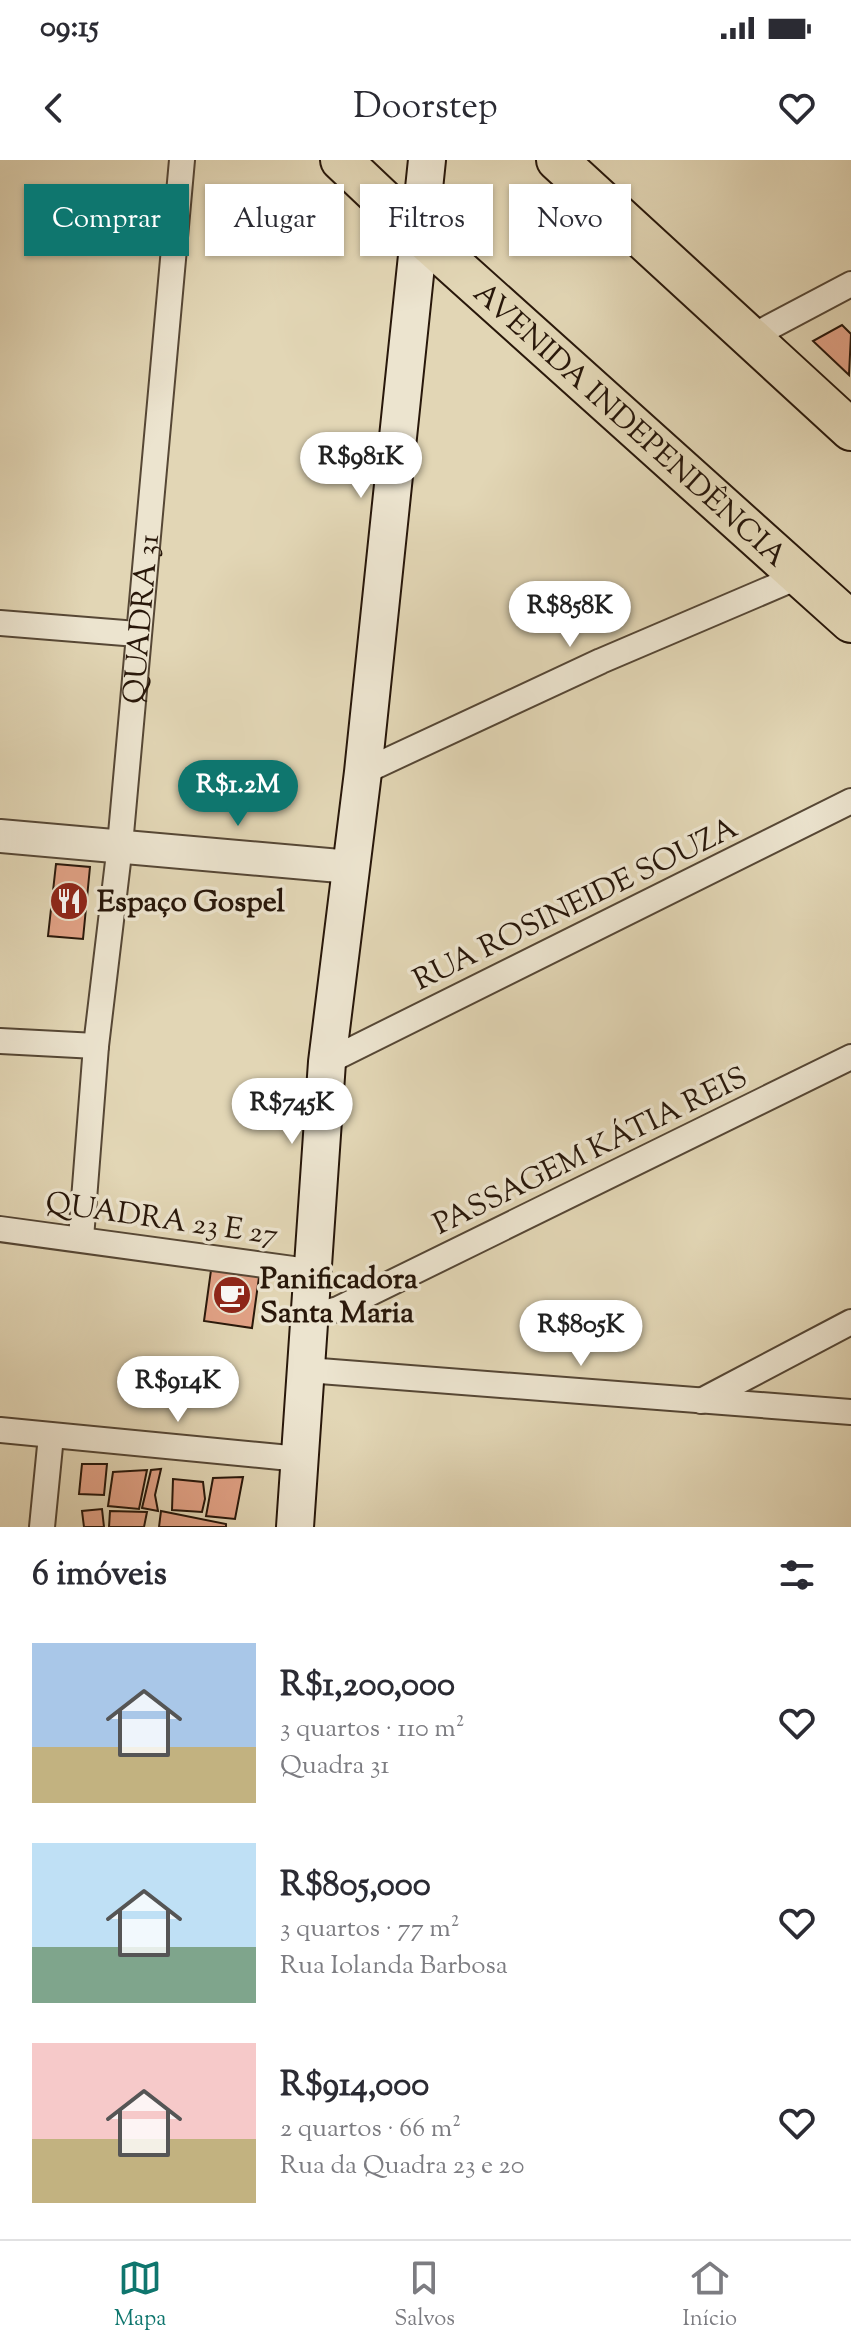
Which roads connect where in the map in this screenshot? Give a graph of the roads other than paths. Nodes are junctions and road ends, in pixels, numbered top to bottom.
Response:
1 (182, 160) edge
2 (341, 160) edge
3 (427, 160) edge
4 (564, 162) edge
5 (366, 184) edge
6 (424, 184) edge
7 (417, 256) edge
8 (444, 256) edge
9 (851, 284) edge
10 (751, 337) junction
11 (851, 430) edge
12 (800, 576) junction
13 (851, 622) edge
14 (0, 623) edge
15 (137, 634) junction
16 (363, 772) junction
17 (851, 801) edge
18 (0, 836) edge
19 (120, 845) junction
20 (351, 867) junction
21 (0, 1041) edge
22 (96, 1046) junction
23 (851, 1057) edge
24 (327, 1062) junction
25 (0, 1229) edge
26 (81, 1238) junction
27 (315, 1272) junction
28 (311, 1316) junction
29 (851, 1322) edge
30 (307, 1370) junction
31 (700, 1401) junction
32 (851, 1412) edge
33 (0, 1430) edge
34 (51, 1436) junction
35 (300, 1459) junction
36 (42, 1527) edge
37 (295, 1527) edge

1 - 15 street, QUADRA 31
2 - 5 main road, AVENIDA INDEPENDÊNCIA
3 - 6 main road
4 - 10 main road
7 - 16 main road
8 - 12 main road, AVENIDA INDEPENDÊNCIA
9 - 10 street
10 - 11 main road
12 - 13 main road, AVENIDA INDEPENDÊNCIA
12 - 16 street
14 - 15 street
15 - 19 street, QUADRA 31
16 - 20 main road
17 - 24 street, RUA ROSINEIDE SOUZA
18 - 19 street
19 - 20 street
19 - 22 street, QUADRA 31
20 - 24 main road
21 - 22 street
22 - 26 street, QUADRA 31
23 - 28 street, PASSAGEM KÁTIA REIS
24 - 27 main road
25 - 26 street, QUADRA 23 E 27
26 - 27 street, QUADRA 23 E 27
27 - 28 main road
28 - 30 main road
29 - 31 street
30 - 31 street
30 - 35 main road
31 - 32 street
33 - 34 street
34 - 35 street
34 - 36 street
35 - 37 main road

